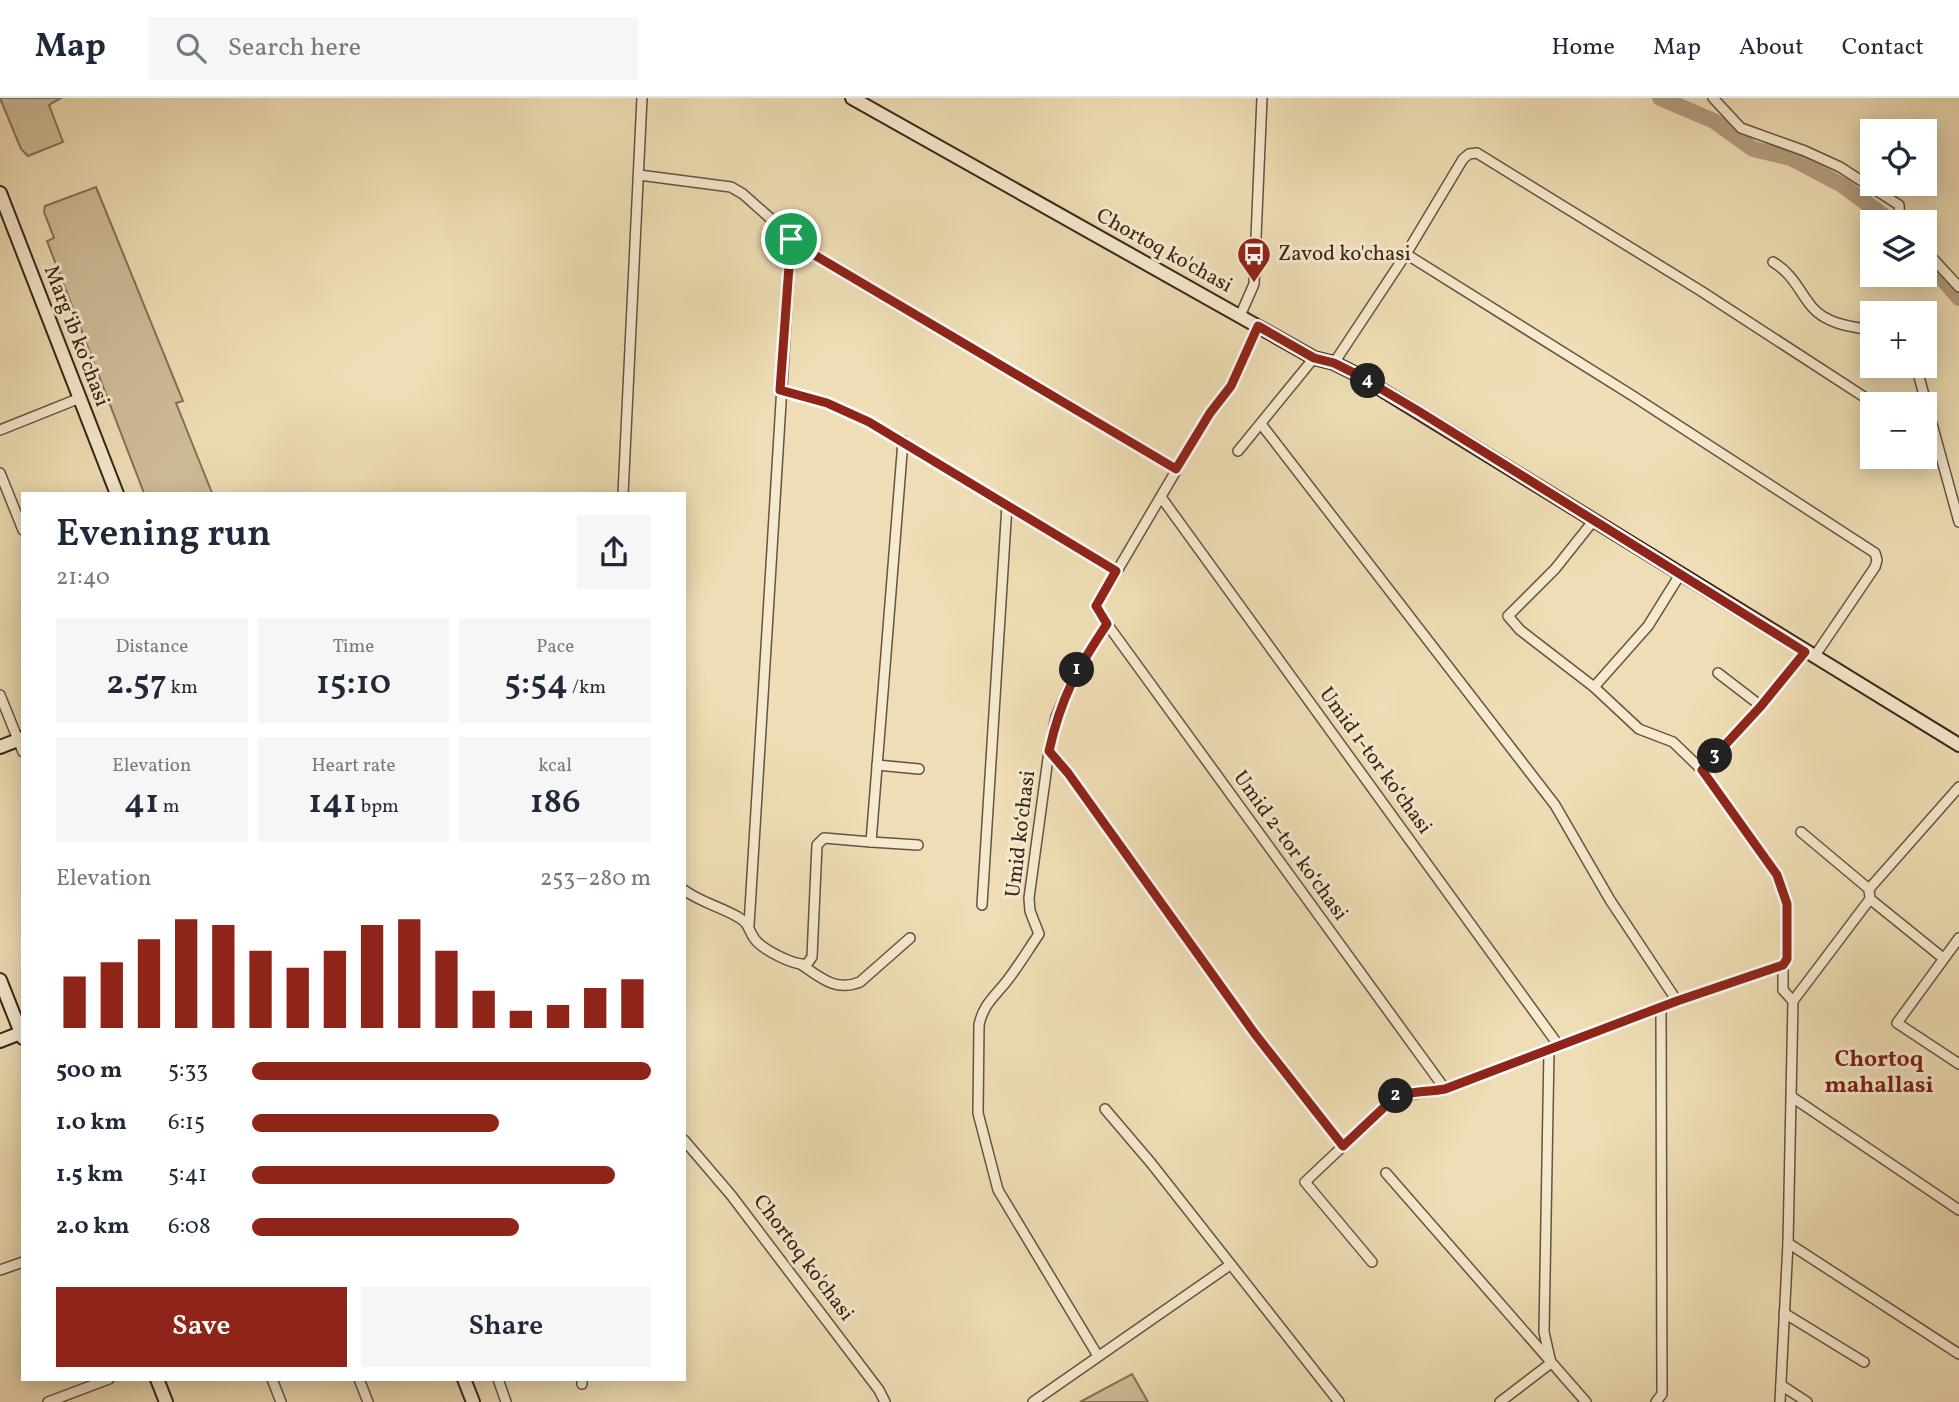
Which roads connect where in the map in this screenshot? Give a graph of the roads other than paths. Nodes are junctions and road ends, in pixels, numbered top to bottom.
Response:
1 (642, 98) edge
2 (852, 98) edge
3 (1262, 98) edge
4 (1713, 98) edge
5 (639, 175) junction
6 (0, 193) edge
7 (1899, 210) edge
8 (791, 239) junction
9 (1406, 254) junction
10 (1773, 262) dead end
11 (1937, 263) edge
12 (1959, 287) edge
13 (1240, 316) junction
14 (1258, 326) junction
15 (1860, 328) edge
16 (1314, 358) junction
17 (1334, 363) junction
18 (780, 390) junction
19 (1860, 394) edge
20 (80, 398) junction
21 (1261, 424) junction
22 (0, 430) edge
23 (903, 441) junction
24 (1937, 442) edge
25 (1238, 451) dead end
26 (1176, 469) junction
27 (0, 473) edge
28 (116, 492) edge
29 (623, 492) edge
30 (1161, 497) junction
31 (1007, 505) junction
32 (1594, 520) junction
33 (1959, 522) edge
34 (21, 525) edge
35 (1116, 571) junction
36 (1681, 573) junction
37 (1107, 624) junction
38 (1809, 654) junction
39 (1718, 673) dead end
40 (1594, 687) junction
41 (0, 695) edge
42 (1761, 706) junction
43 (21, 744) edge
44 (1959, 745) edge
45 (0, 747) edge
46 (1049, 751) junction
47 (877, 765) junction
48 (919, 769) dead end
49 (1702, 770) junction
50 (1959, 787) edge
51 (1801, 832) dead end
52 (871, 842) junction
53 (918, 845) dead end
54 (686, 891) edge
55 (1870, 894) junction
56 (982, 905) dead end
57 (749, 925) junction
58 (910, 937) dead end
59 (1959, 939) edge
60 (1943, 958) junction
61 (802, 965) junction
62 (1783, 965) junction
63 (0, 980) edge
64 (1677, 1001) junction
65 (1793, 1002) junction
66 (1661, 1007) junction
67 (21, 1032) edge
68 (21, 1035) edge
69 (0, 1041) edge
70 (1559, 1046) junction
71 (1549, 1050) junction
72 (1959, 1064) edge
73 (1445, 1089) junction
74 (1792, 1097) junction
75 (1105, 1109) dead end
76 (686, 1144) edge
77 (1343, 1146) junction
78 (1386, 1173) dead end
79 (1959, 1210) edge
80 (1788, 1244) junction
81 (1372, 1262) dead end
82 (21, 1263) edge
83 (1230, 1265) junction
84 (0, 1270) edge
85 (1784, 1313) junction
86 (1959, 1354) edge
87 (1098, 1356) junction
88 (1864, 1362) dead end
89 (1551, 1363) junction
90 (104, 1381) edge
91 (158, 1381) edge
92 (273, 1381) edge
93 (360, 1381) edge
94 (465, 1381) edge
95 (499, 1381) edge
96 (1781, 1385) junction
97 (1045, 1399) edge
98 (48, 1402) edge
99 (166, 1402) edge
100 (281, 1402) edge
101 (368, 1402) edge
102 (473, 1402) edge
103 (506, 1402) edge
104 (885, 1402) edge
105 (1032, 1402) edge
106 (1339, 1402) edge
107 (1500, 1402) edge
108 (1586, 1402) edge
109 (1656, 1402) edge
110 (1780, 1402) edge
111 (1807, 1402) edge

1 - 5 street
2 - 13 street, Chortoq ko'chasi
3 - 13 street
4 - 7 street
5 - 8 street
5 - 29 street
6 - 20 street, Marg‘ib ko‘chasi
8 - 18 street
8 - 26 street
9 - 17 street
9 - 19 street
9 - 38 street
10 - 15 street
11 - 12 street
13 - 14 street, Chortoq ko'chasi
14 - 16 street, Chortoq ko'chasi
14 - 26 street
16 - 17 street, Chortoq ko'chasi
16 - 21 street
17 - 32 street, Chortoq ko'chasi
18 - 23 street
18 - 57 street
20 - 22 street
20 - 28 street, Marg‘ib ko‘chasi
21 - 25 street
21 - 64 street
23 - 31 street
23 - 47 street
24 - 33 street
26 - 30 street
27 - 34 street
30 - 35 street
30 - 70 street, Umid 1-tor koʻchasi
31 - 35 street
31 - 56 street
32 - 36 street, Chortoq ko'chasi
32 - 40 street
35 - 37 street
36 - 38 street, Chortoq ko'chasi
36 - 40 street
37 - 46 street, Umid ko‘chasi
37 - 73 street, Umid 2-tor koʻchasi
38 - 42 street
38 - 44 street, Chortoq ko'chasi
39 - 42 street
40 - 49 street
41 - 43 street
42 - 49 street
43 - 45 street
46 - 77 street
46 - 87 street, Umid ko‘chasi
47 - 48 street
47 - 52 street
49 - 62 street
50 - 55 street
51 - 55 street
52 - 53 street
52 - 61 street
54 - 57 street
55 - 60 street
55 - 65 street
57 - 61 street
58 - 61 street
59 - 60 street
60 - 72 street
62 - 64 street
62 - 65 street
63 - 67 street
64 - 66 street
65 - 74 street
66 - 70 street
66 - 109 street
68 - 69 street
70 - 71 street
71 - 73 street
71 - 89 street
73 - 77 street
74 - 79 street
74 - 80 street
75 - 83 street
76 - 104 street, Chortoq ko'chasi
77 - 81 street
78 - 89 street
80 - 85 street
80 - 86 street
82 - 84 street
83 - 87 street
83 - 106 street
85 - 88 street
85 - 96 street
87 - 97 street
89 - 107 street
89 - 108 street
90 - 98 street
91 - 99 street
92 - 100 street
93 - 101 street
94 - 102 street
95 - 103 street
96 - 110 street
96 - 111 street
97 - 105 street

